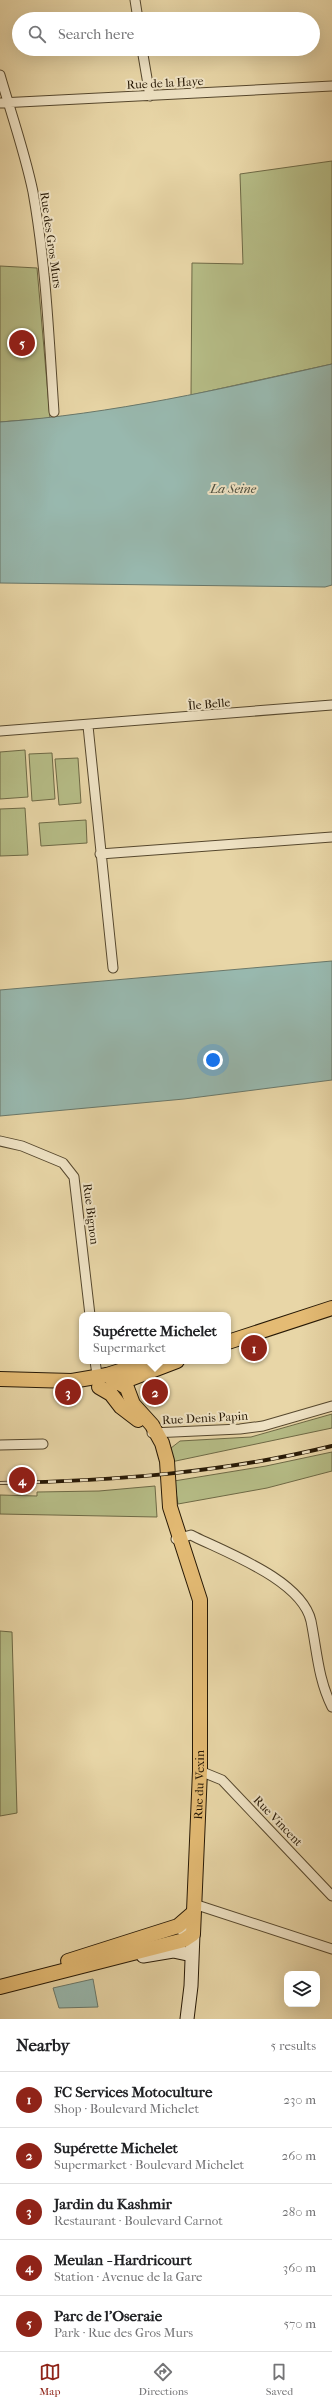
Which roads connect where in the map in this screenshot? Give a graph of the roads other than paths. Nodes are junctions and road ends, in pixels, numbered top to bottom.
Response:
1 (135, 0) edge
2 (137, 12) edge
3 (143, 56) edge
4 (0, 75) edge
5 (332, 86) edge
6 (150, 96) junction
7 (4, 103) edge
8 (54, 412) dead end
9 (332, 706) edge
10 (88, 726) junction
11 (0, 731) edge
12 (332, 837) edge
13 (100, 854) junction
14 (113, 968) dead end
15 (0, 1141) edge
16 (332, 1308) edge
17 (90, 1312) edge
18 (231, 1341) edge
19 (98, 1364) edge
20 (146, 1364) edge
21 (168, 1364) edge
22 (0, 1379) edge
23 (114, 1382) junction
24 (332, 1406) edge
25 (152, 1433) junction
26 (44, 1444) dead end
27 (0, 1445) edge
28 (178, 1538) junction
29 (332, 1707) edge
30 (200, 1771) junction
31 (332, 1896) edge
32 (194, 1909) junction
33 (178, 1926) junction
34 (193, 1934) junction
35 (332, 1949) edge
36 (192, 1955) junction
37 (104, 1962) junction
38 (0, 1978) edge
39 (0, 1987) edge
40 (187, 2019) edge

1 - 2 street
3 - 6 street
4 - 7 street, Rue des Gros Murs
5 - 6 street, Rue de la Haye
6 - 7 street, Rue de la Haye
7 - 8 street, Rue des Gros Murs
9 - 10 street, Île Belle
10 - 11 street, Île Belle
10 - 13 street
12 - 13 street
13 - 14 street
15 - 17 street, Rue Bignon
16 - 18 main road
19 - 23 street
20 - 23 main road
21 - 23 main road
22 - 23 main road
23 - 25 main road, Rue du Vexin
24 - 25 street, Rue Denis Papin
25 - 28 main road, Rue du Vexin
26 - 27 street
28 - 29 street
28 - 30 main road, Rue du Vexin
30 - 31 street, Rue Vincent
30 - 32 main road, Rue du Vexin
32 - 33 main road
32 - 34 main road, Rue du Vexin
32 - 35 street
33 - 34 main road
33 - 38 main road
34 - 36 main road, Rue du Vexin
34 - 37 main road
36 - 37 main road
36 - 40 main road, Rue du Vexin
37 - 39 main road

